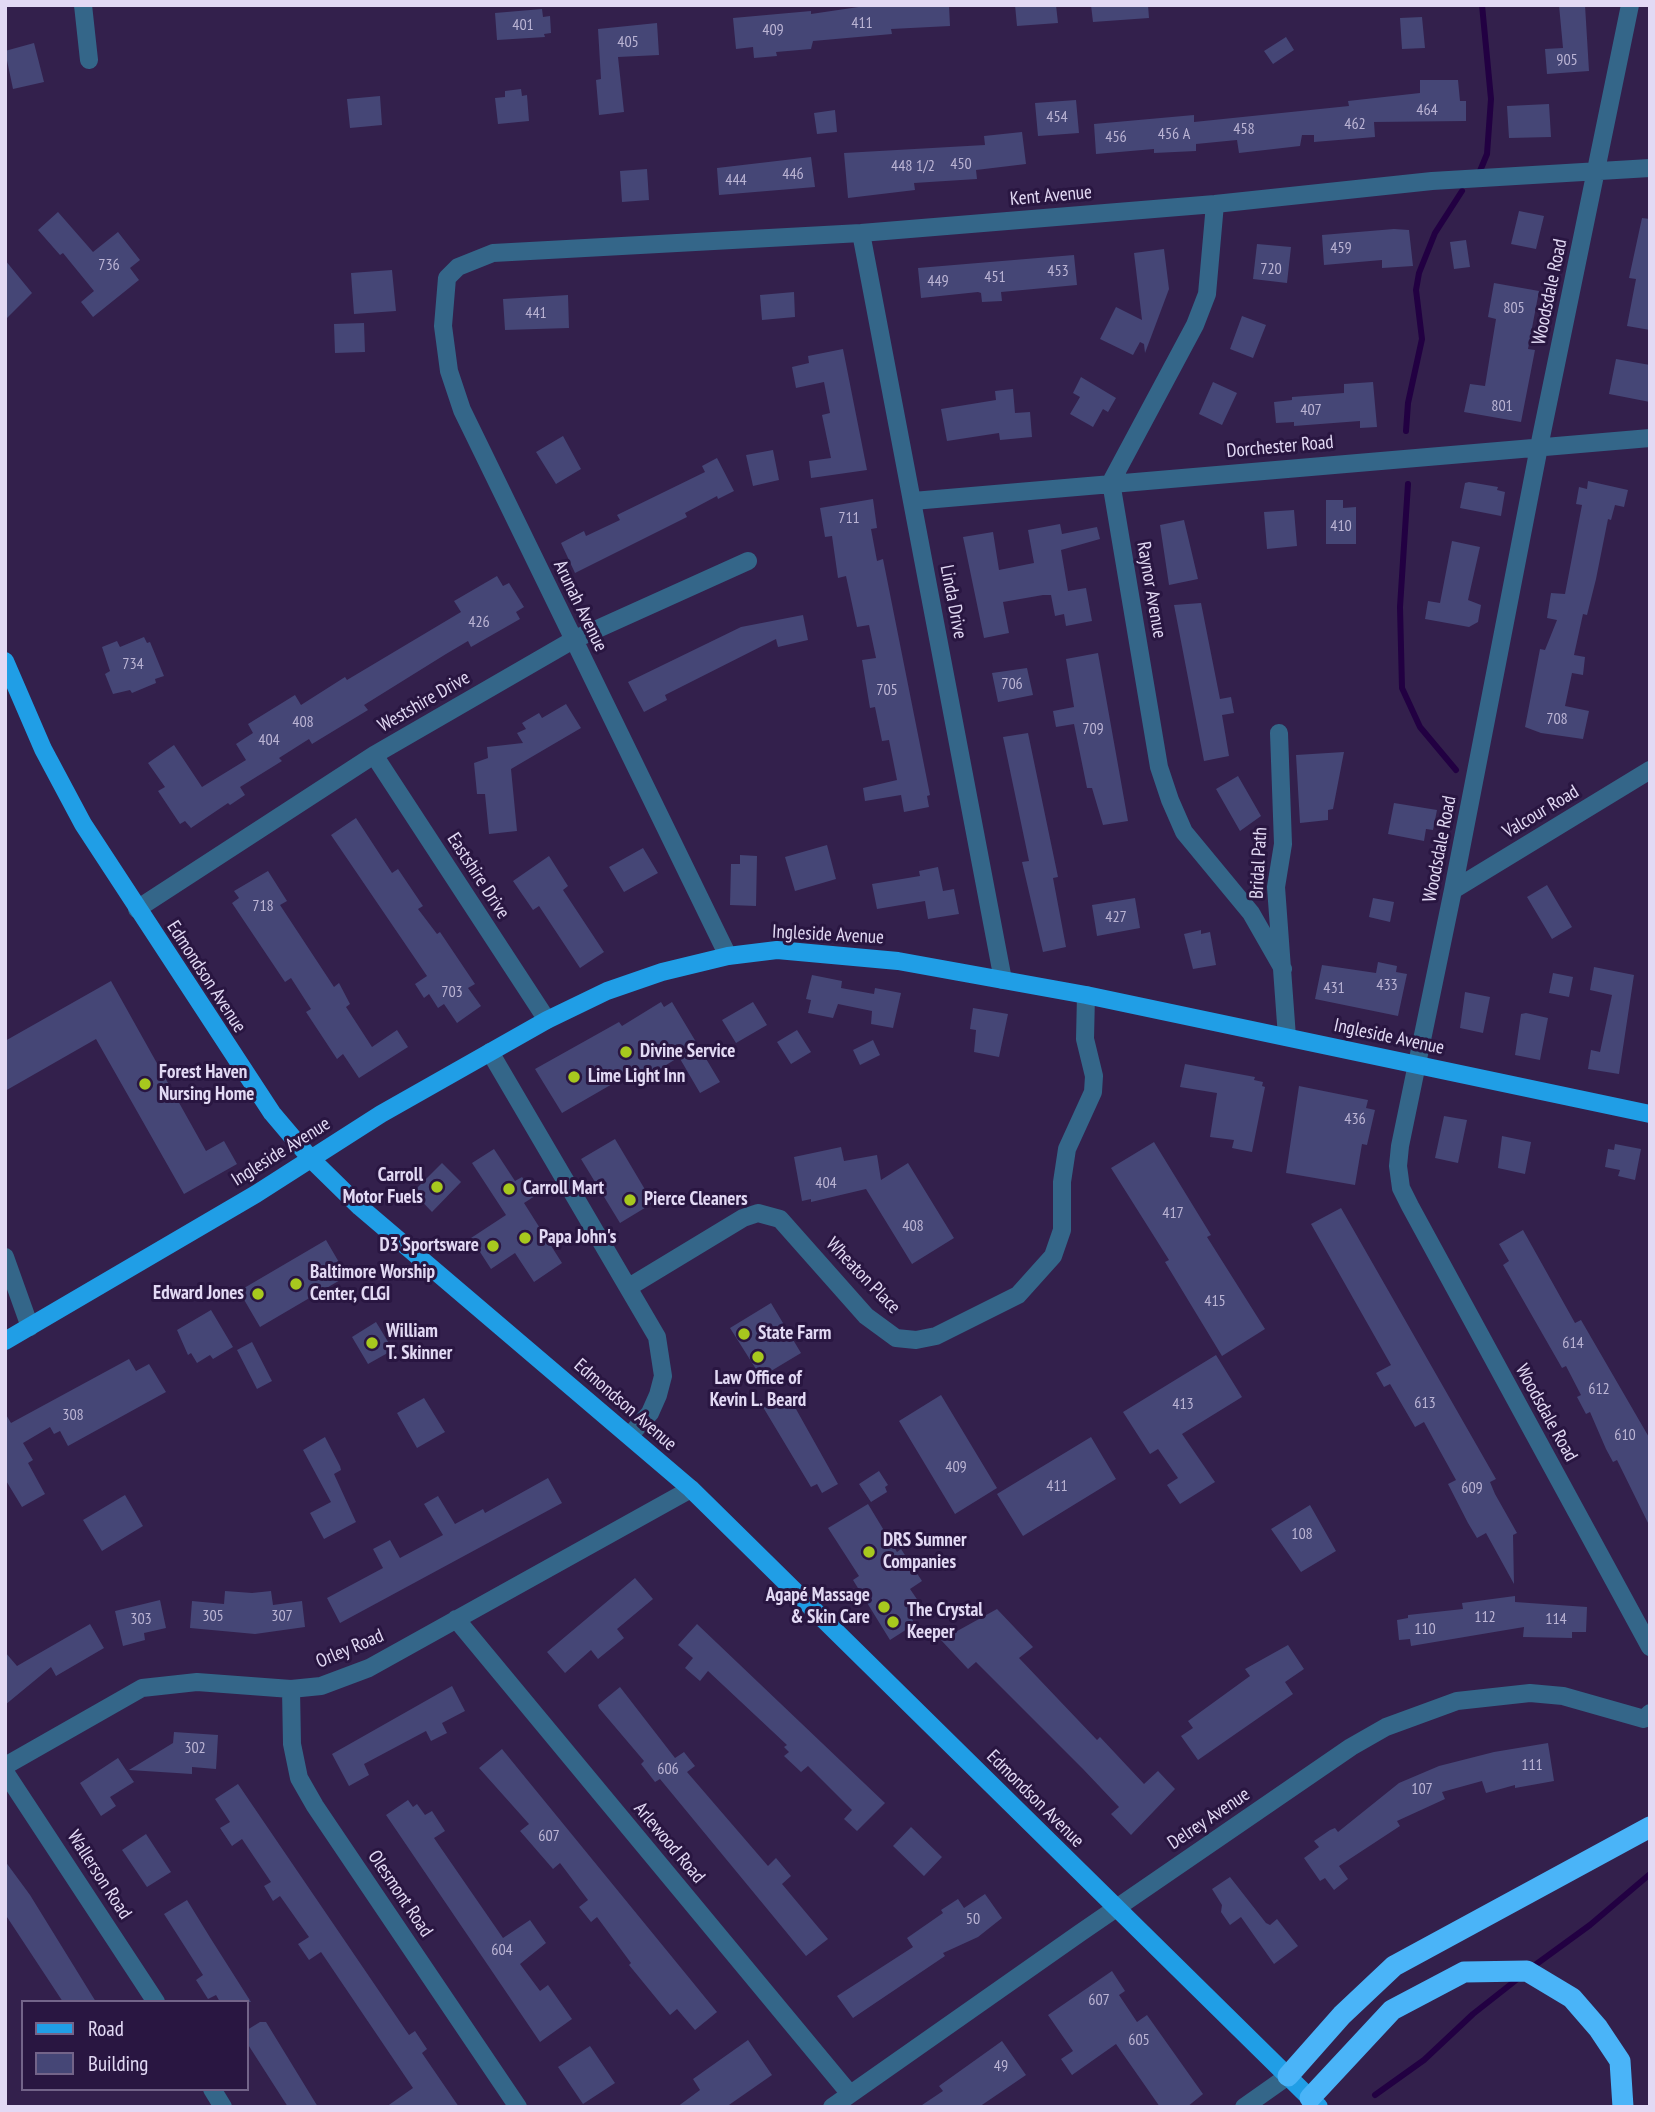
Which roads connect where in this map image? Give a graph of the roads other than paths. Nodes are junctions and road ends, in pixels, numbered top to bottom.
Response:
1 (83, 5) edge
2 (1630, 5) edge
3 (89, 60) dead end
4 (1650, 168) edge
5 (1596, 173) junction
6 (1215, 204) junction
7 (861, 233) junction
8 (458, 267) joint
9 (1650, 438) edge
10 (1539, 447) junction
11 (1111, 482) junction
12 (913, 501) junction
13 (748, 561) dead end
14 (573, 640) junction
15 (5, 661) edge
16 (1279, 733) dead end
17 (374, 755) junction
18 (1650, 770) edge
19 (1453, 890) junction
20 (137, 909) junction
21 (728, 956) junction
22 (1283, 969) junction
23 (1003, 980) junction
24 (1086, 995) junction
25 (548, 1020) junction
26 (1287, 1037) junction
27 (490, 1052) junction
28 (1418, 1065) junction
29 (1650, 1114) edge
30 (312, 1159) junction
31 (5, 1256) edge
32 (628, 1287) junction
33 (30, 1327) junction
34 (5, 1341) edge
35 (630, 1435) junction
36 (691, 1489) junction
37 (456, 1619) junction
38 (1650, 1647) edge
39 (291, 1689) junction
40 (1650, 1713) edge
41 (5, 1766) edge
42 (5, 1772) edge
43 (1650, 1827) edge
44 (1116, 1908) junction
45 (155, 2000) edge
46 (1288, 2076) junction
47 (213, 2091) edge
48 (850, 2094) junction
49 (1314, 2102) edge
50 (223, 2107) edge
51 (518, 2107) edge
52 (832, 2107) edge
53 (1244, 2107) edge
54 (1623, 2107) edge

1 - 3 street
2 - 5 street, Woodsdale Road
4 - 5 street, Kent Avenue
5 - 6 street, Kent Avenue
5 - 10 street, Woodsdale Road
6 - 7 street, Kent Avenue
6 - 11 street
7 - 8 street, Kent Avenue
7 - 12 street, Linda Drive
8 - 14 street, Arunah Avenue
9 - 10 street, Dorchester Road
10 - 11 street, Dorchester Road
10 - 19 street, Woodsdale Road
11 - 12 street, Dorchester Road
11 - 22 street, Raynor Avenue
12 - 23 street, Linda Drive
13 - 14 street, Westshire Drive
14 - 17 street, Westshire Drive
14 - 21 street, Arunah Avenue
15 - 20 main road, Edmondson Avenue
16 - 22 street, Bridal Path
17 - 20 street, Westshire Drive
17 - 25 street, Eastshire Drive
18 - 19 street, Valcour Road
19 - 28 street, Woodsdale Road
20 - 30 main road, Edmondson Avenue
21 - 23 main road, Ingleside Avenue
21 - 25 main road, Ingleside Avenue
22 - 26 street, Bridal Path
23 - 24 main road, Ingleside Avenue
24 - 26 main road, Ingleside Avenue
24 - 32 street, Wheaton Place
25 - 27 main road, Ingleside Avenue
26 - 28 main road, Ingleside Avenue
27 - 30 main road, Ingleside Avenue
27 - 32 street
28 - 29 main road, Ingleside Avenue
28 - 38 street, Woodsdale Road
30 - 33 main road, Ingleside Avenue
30 - 35 main road, Edmondson Avenue
31 - 33 street
32 - 35 street
33 - 34 main road, Ingleside Avenue
35 - 36 main road, Edmondson Avenue
36 - 37 street, Orley Road
36 - 44 main road, Edmondson Avenue
37 - 39 street, Orley Road
37 - 48 street, Arlewood Road
39 - 41 street, Orley Road
39 - 51 street, Olesmont Road
40 - 44 street, Delrey Avenue
42 - 45 street, Wallerson Road
43 - 46 highway
44 - 46 main road, Edmondson Avenue
44 - 48 street, Delrey Avenue
46 - 49 main road, Edmondson Avenue
46 - 53 street
47 - 50 street
48 - 52 street, Delrey Avenue
49 - 54 highway

